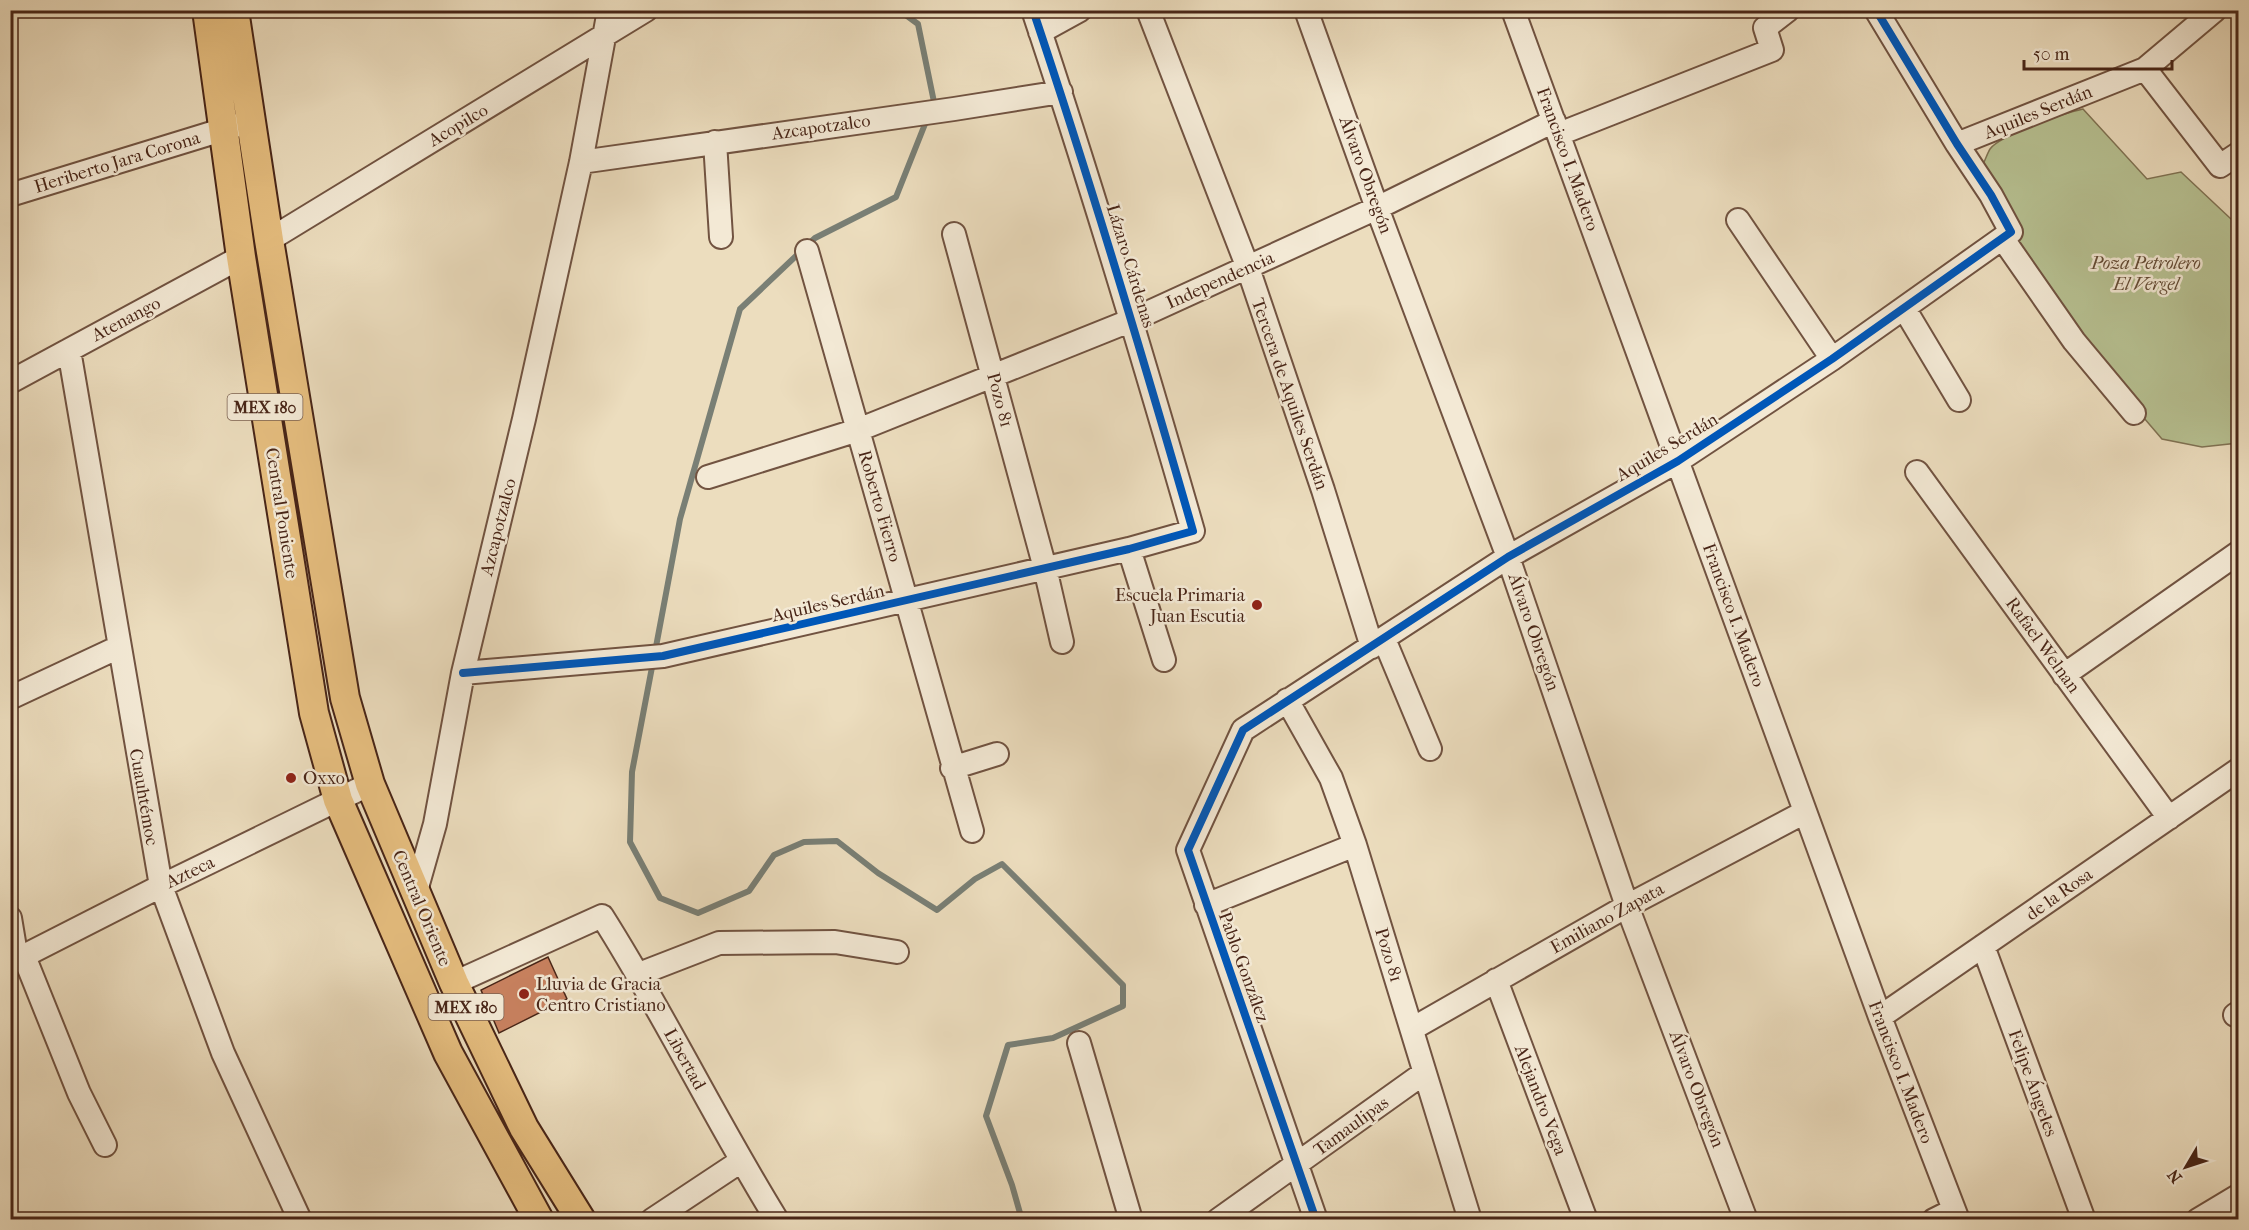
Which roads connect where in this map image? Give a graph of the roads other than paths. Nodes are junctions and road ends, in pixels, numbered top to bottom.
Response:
1 (207, 10) edge
2 (234, 10) edge
3 (609, 10) edge
4 (646, 10) edge
5 (1033, 10) edge
6 (1080, 10) edge
7 (1148, 10) edge
8 (1306, 10) edge
9 (1513, 10) edge
10 (1788, 10) edge
11 (1876, 10) edge
12 (2215, 10) edge
13 (1040, 32) junction
14 (603, 37) junction
15 (2145, 69) junction
16 (1061, 92) junction
17 (251, 122) junction
18 (1556, 128) junction
19 (223, 129) junction
20 (715, 142) junction
21 (1957, 144) junction
22 (2238, 154) edge
23 (581, 162) junction
24 (10, 195) edge
25 (1377, 208) junction
26 (1738, 220) dead end
27 (954, 234) dead end
28 (721, 237) dead end
29 (2003, 239) junction
30 (269, 240) junction
31 (807, 251) dead end
32 (241, 257) junction
33 (1248, 268) junction
34 (1904, 308) junction
35 (1132, 320) junction
36 (69, 350) junction
37 (1832, 359) junction
38 (993, 376) junction
39 (10, 382) edge
40 (1959, 400) dead end
41 (2134, 413) dead end
42 (858, 430) junction
43 (1678, 461) junction
44 (1917, 472) dead end
45 (708, 477) dead end
46 (1193, 531) joint
47 (1129, 549) junction
48 (2238, 553) edge
49 (1508, 557) junction
50 (1045, 568) junction
51 (907, 600) junction
52 (1062, 642) dead end
53 (1378, 643) junction
54 (119, 647) junction
55 (1164, 660) dead end
56 (463, 673) junction
57 (2064, 675) junction
58 (10, 698) edge
59 (1287, 700) junction
60 (1243, 730) joint
61 (1430, 750) dead end
62 (997, 754) dead end
63 (952, 768) junction
64 (2238, 770) edge
65 (370, 784) junction
66 (338, 800) junction
67 (1805, 812) junction
68 (2169, 818) junction
69 (972, 831) dead end
70 (1354, 845) junction
71 (160, 886) junction
72 (416, 891) junction
73 (1206, 905) junction
74 (1627, 906) junction
75 (10, 918) edge
76 (1983, 946) junction
77 (897, 952) dead end
78 (17, 960) edge
79 (639, 974) junction
80 (1496, 980) junction
81 (454, 983) junction
82 (1880, 1017) junction
83 (1412, 1029) junction
84 (1079, 1043) dead end
85 (1425, 1073) junction
86 (105, 1145) dead end
87 (741, 1161) junction
88 (1298, 1164) junction
89 (2238, 1196) edge
90 (1948, 1216) edge
91 (300, 1220) edge
92 (539, 1220) edge
93 (581, 1220) edge
94 (652, 1220) edge
95 (777, 1220) edge
96 (1131, 1220) edge
97 (1218, 1220) edge
98 (1316, 1220) edge
99 (1470, 1220) edge
100 (1586, 1220) edge
101 (1746, 1220) edge
102 (2084, 1220) edge
103 (2198, 1220) edge

1 - 19 main road, Central Poniente / MEX 180
2 - 17 main road, Central Poniente / MEX 180
3 - 14 street, Azcapotzalco
4 - 14 street, Acopilco
5 - 13 street, Lázaro Cárdenas
6 - 13 street
7 - 33 street, Tercera de Aquiles Serdán
8 - 25 street, Álvaro Obregón
9 - 18 street, Francisco I. Madero
10 - 18 street, Independencia
11 - 21 street
12 - 15 street, Aquiles Serdán
13 - 16 street, Lázaro Cárdenas
14 - 23 street, Azcapotzalco
14 - 30 street, Acopilco
15 - 21 street, Aquiles Serdán
15 - 22 street
16 - 20 street, Azcapotzalco
16 - 35 street, Lázaro Cárdenas
17 - 19 street, Heriberto Jara Corona
17 - 30 main road, Central Poniente / MEX 180
18 - 25 street, Independencia
18 - 43 street, Francisco I. Madero
19 - 24 street, Heriberto Jara Corona
19 - 32 main road, Central Poniente / MEX 180
20 - 23 street, Azcapotzalco
20 - 28 street
21 - 29 street, Aquiles Serdán
23 - 56 street, Azcapotzalco
25 - 33 street, Independencia
25 - 49 street, Álvaro Obregón
26 - 37 street
27 - 38 street, Pozo 81
29 - 34 street, Aquiles Serdán
29 - 41 street
30 - 65 main road, Central Poniente / MEX 180
31 - 42 street, Roberto Fierro
32 - 36 street, Atenango
32 - 66 main road, Central Poniente / MEX 180
33 - 35 street, Independencia
33 - 53 street, Tercera de Aquiles Serdán
34 - 37 street, Aquiles Serdán
34 - 40 street
35 - 38 street, Independencia
35 - 46 street, Lázaro Cárdenas
36 - 39 street, Atenango
36 - 54 street, Cuauhtémoc
37 - 43 street, Aquiles Serdán
38 - 42 street, Independencia
38 - 50 street, Pozo 81
42 - 45 street, Independencia
42 - 51 street, Roberto Fierro
43 - 49 street, Aquiles Serdán
43 - 67 street, Francisco I. Madero
44 - 57 street, Rafael Welnan
46 - 47 street, Aquiles Serdán
47 - 50 street, Aquiles Serdán
47 - 55 street
48 - 57 street
49 - 53 street, Aquiles Serdán
49 - 74 street, Álvaro Obregón
50 - 51 street, Aquiles Serdán
50 - 52 street, Pozo 81
51 - 56 street, Aquiles Serdán
51 - 63 street, Roberto Fierro
53 - 59 street, Aquiles Serdán
53 - 61 street, Tercera de Aquiles Serdán
54 - 58 street
54 - 71 street, Cuauhtémoc
56 - 72 street, Azcapotzalco
57 - 68 street, Rafael Welnan
59 - 60 street, Aquiles Serdán
59 - 70 street, Pozo 81
60 - 73 street, Pablo González
62 - 63 street
63 - 69 street, Roberto Fierro
64 - 68 street, de la Rosa
65 - 66 street, Azteca
65 - 72 main road, Central Oriente / MEX 180
66 - 71 street, Azteca
66 - 92 main road, Central Oriente / MEX 180
67 - 74 street, Emiliano Zapata
67 - 82 street, Francisco I. Madero
68 - 76 street, de la Rosa
70 - 73 street
70 - 83 street, Pozo 81
71 - 78 street, Azteca
71 - 91 street, Cuauhtémoc
72 - 81 main road, Central Oriente / MEX 180
73 - 88 street, Pablo González
74 - 80 street, Emiliano Zapata
74 - 101 street, Álvaro Obregón
75 - 78 street
76 - 82 street, de la Rosa
76 - 102 street, Felipe Ángeles
77 - 79 street
78 - 86 street
79 - 81 street, Libertad
79 - 87 street, Libertad
80 - 83 street, Emiliano Zapata
80 - 100 street, Alejandro Vega
81 - 93 main road, Central Oriente / MEX 180
82 - 90 street, Francisco I. Madero
83 - 85 street, Pozo 81
84 - 96 street
85 - 88 street, Tamaulipas
85 - 99 street, Pozo 81
87 - 94 street
87 - 95 street, Libertad
88 - 97 street, Tamaulipas
88 - 98 street, Pablo González
89 - 103 street

